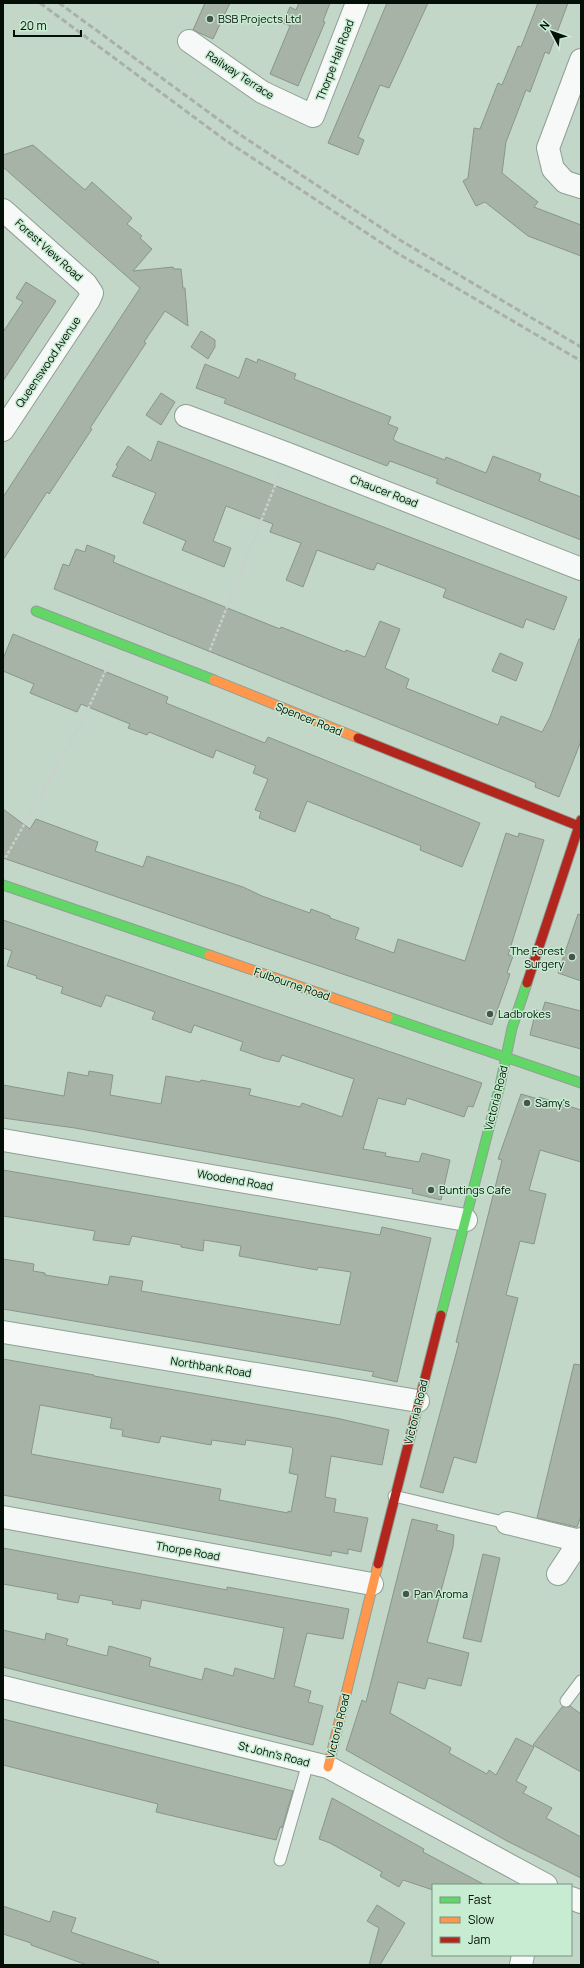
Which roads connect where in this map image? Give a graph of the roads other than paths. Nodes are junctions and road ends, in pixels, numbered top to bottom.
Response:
1 (357, 3) edge
2 (189, 41) dead end
3 (581, 60) edge
4 (313, 116) joint
5 (581, 188) edge
6 (3, 210) edge
7 (92, 293) joint
8 (186, 416) dead end
9 (3, 430) edge
10 (581, 569) edge
11 (36, 611) dead end
12 (580, 824) edge
13 (3, 885) edge
14 (506, 1056) junction
15 (581, 1083) edge
16 (3, 1140) edge
17 (466, 1220) junction
18 (3, 1332) edge
19 (418, 1401) junction
20 (394, 1496) junction
21 (3, 1518) edge
22 (507, 1523) joint
23 (580, 1540) edge
24 (558, 1574) dead end
25 (372, 1584) junction
26 (581, 1681) edge
27 (3, 1687) edge
28 (566, 1701) dead end
29 (318, 1765) junction
30 (280, 1860) dead end
31 (542, 1884) edge

1 - 4 street, Thorpe Hall Road
2 - 4 street, Railway Terrace
3 - 5 street
6 - 7 street, Forest View Road
7 - 9 street, Queenswood Avenue
8 - 10 street, Chaucer Road
11 - 12 street, Spencer Road
12 - 14 street, Victoria Road
13 - 14 street, Fulbourne Road
14 - 15 street, Fulbourne Road
14 - 17 street, Victoria Road
16 - 17 street, Woodend Road
17 - 19 street, Victoria Road
18 - 19 street, Northbank Road
19 - 20 street, Victoria Road
20 - 22 lane
20 - 25 street, Victoria Road
21 - 25 street, Thorpe Road
22 - 23 street
23 - 24 street
25 - 29 street, Victoria Road
26 - 28 lane
27 - 29 street, St John's Road
29 - 30 lane
29 - 31 street, St John's Road

